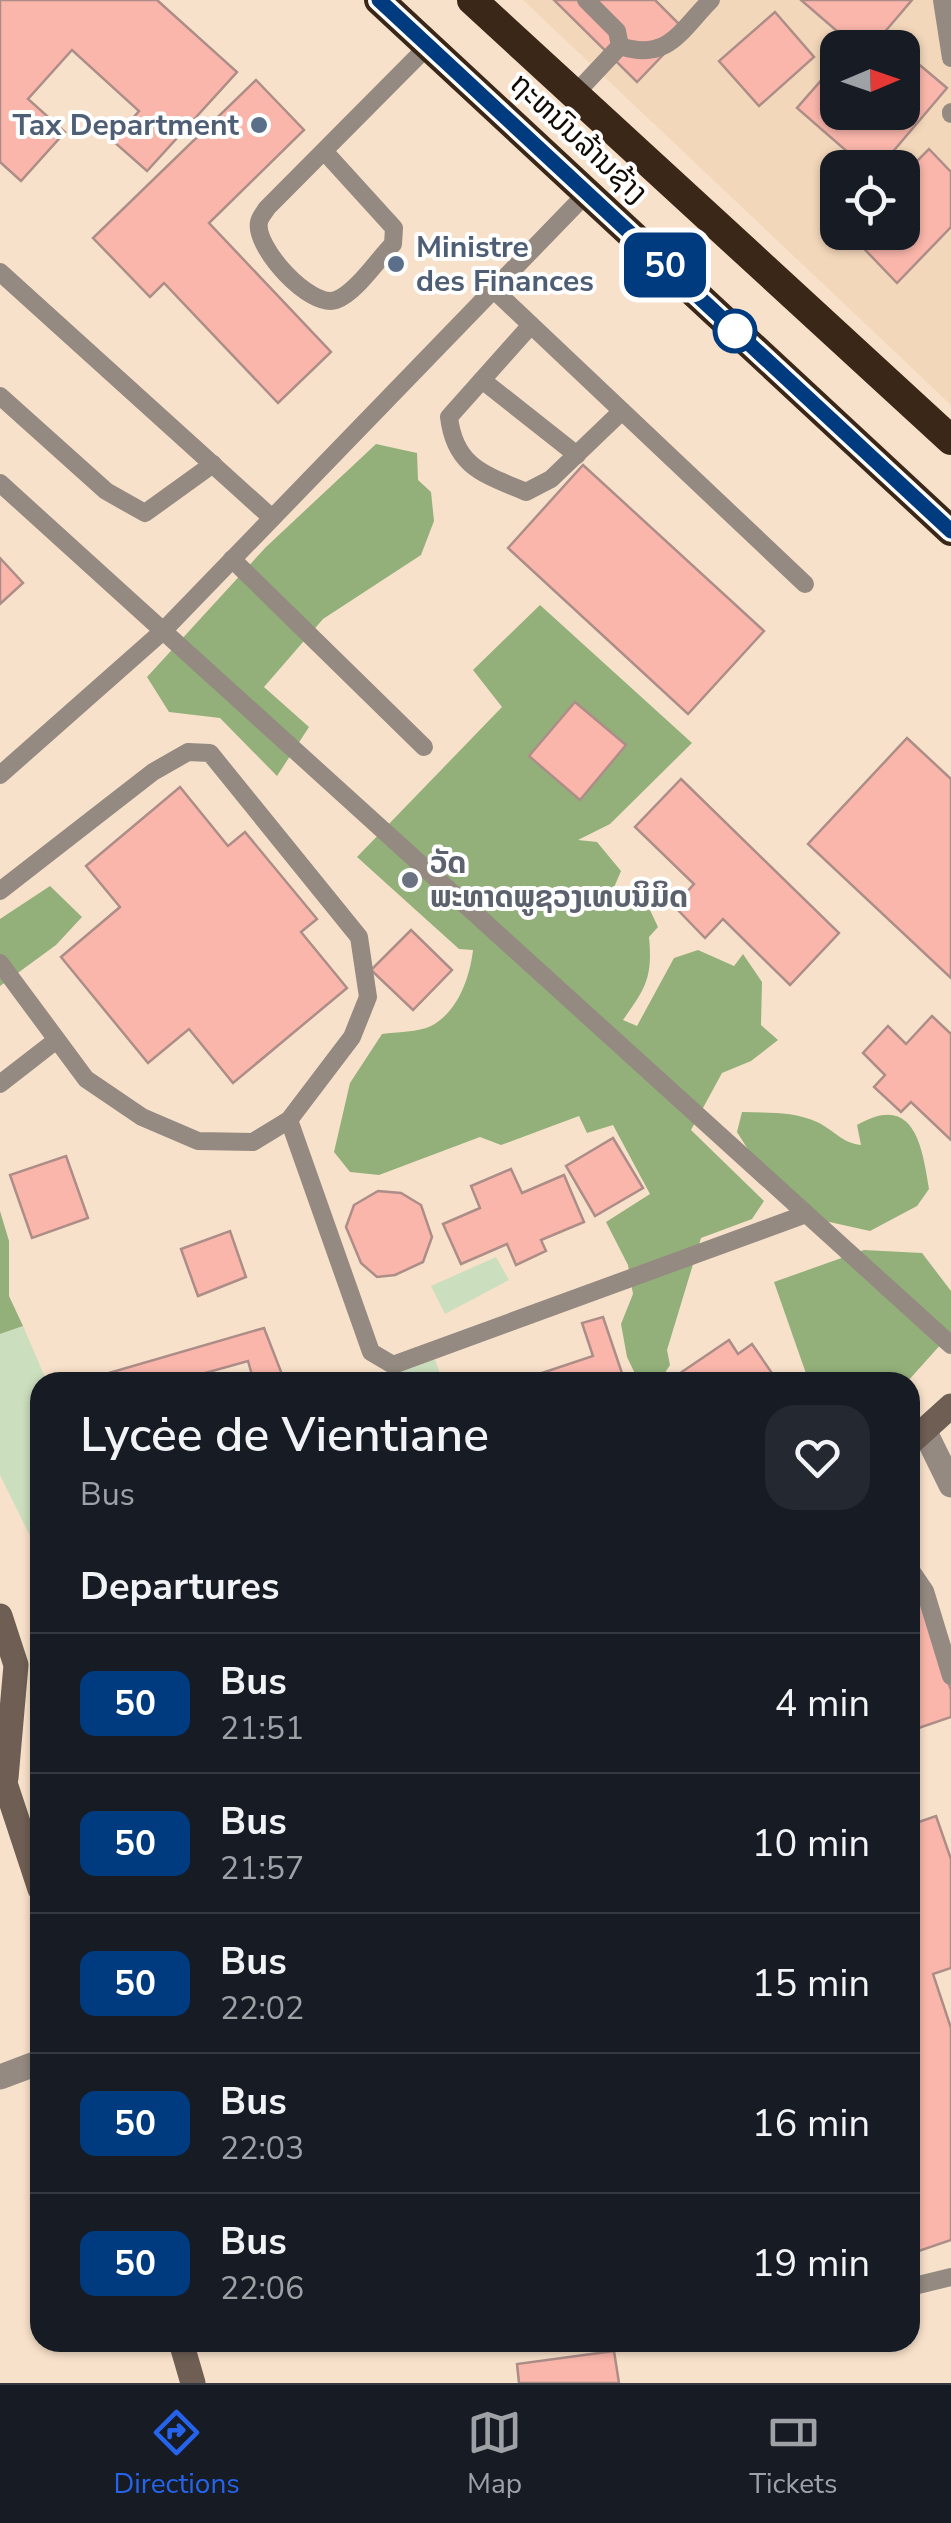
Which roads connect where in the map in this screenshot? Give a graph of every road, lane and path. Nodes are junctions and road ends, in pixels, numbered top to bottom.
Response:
1 (379, 0) edge
2 (472, 0) edge
3 (586, 0) edge
4 (711, 0) edge
5 (942, 0) edge
6 (428, 46) junction
7 (620, 46) junction
8 (951, 58) edge
9 (575, 94) junction
10 (324, 151) junction
11 (586, 193) junction
12 (0, 272) edge
13 (493, 289) junction
14 (531, 324) junction
15 (482, 380) junction
16 (0, 396) edge
17 (622, 411) junction
18 (951, 440) edge
19 (576, 454) junction
20 (213, 464) junction
21 (0, 483) edge
22 (272, 518) junction
23 (951, 531) edge
24 (232, 559) junction
25 (805, 584) dead end
26 (163, 631) junction
27 (424, 747) dead end
28 (0, 775) edge
29 (0, 891) edge
30 (0, 963) edge
31 (54, 1042) junction
32 (0, 1084) edge
33 (289, 1120) junction
34 (806, 1214) junction
35 (951, 1345) edge
36 (951, 1406) edge
37 (920, 1436) edge
38 (920, 1441) edge
39 (951, 1485) edge
40 (920, 1583) edge
41 (0, 1616) edge
42 (19, 1664) edge
43 (951, 1676) edge
44 (3, 1773) edge
45 (30, 1858) edge
46 (30, 2066) edge
47 (0, 2077) edge
48 (951, 2277) edge
49 (920, 2284) edge
50 (183, 2352) edge
51 (193, 2383) edge

1 - 6 highway, ຖະຫນົນລ້ານຊ້າງ
2 - 9 highway, ຖະຫນົນລ້ານຊ້າງ
3 - 7 lane
4 - 7 lane
5 - 8 lane
6 - 10 lane
6 - 11 highway, ຖະຫນົນລ້ານຊ້າງ
7 - 9 lane
9 - 18 highway, ຖະຫນົນລ້ານຊ້າງ
10 - 10 lane
11 - 13 lane
11 - 23 highway, ຖະຫນົນລ້ານຊ້າງ
12 - 20 lane
13 - 14 lane
13 - 22 lane
14 - 15 lane
14 - 17 lane
15 - 19 lane
15 - 19 lane
16 - 20 lane
17 - 19 lane
17 - 25 lane
20 - 22 lane
21 - 26 lane
22 - 24 lane
24 - 26 lane
24 - 27 lane
26 - 28 lane
26 - 34 lane
29 - 33 lane
30 - 31 lane
31 - 32 lane
31 - 33 lane
33 - 34 lane
34 - 35 lane
36 - 37 street
38 - 39 street
40 - 43 lane
41 - 42 street
42 - 44 street
44 - 45 street
46 - 47 street
48 - 49 lane
50 - 51 street

